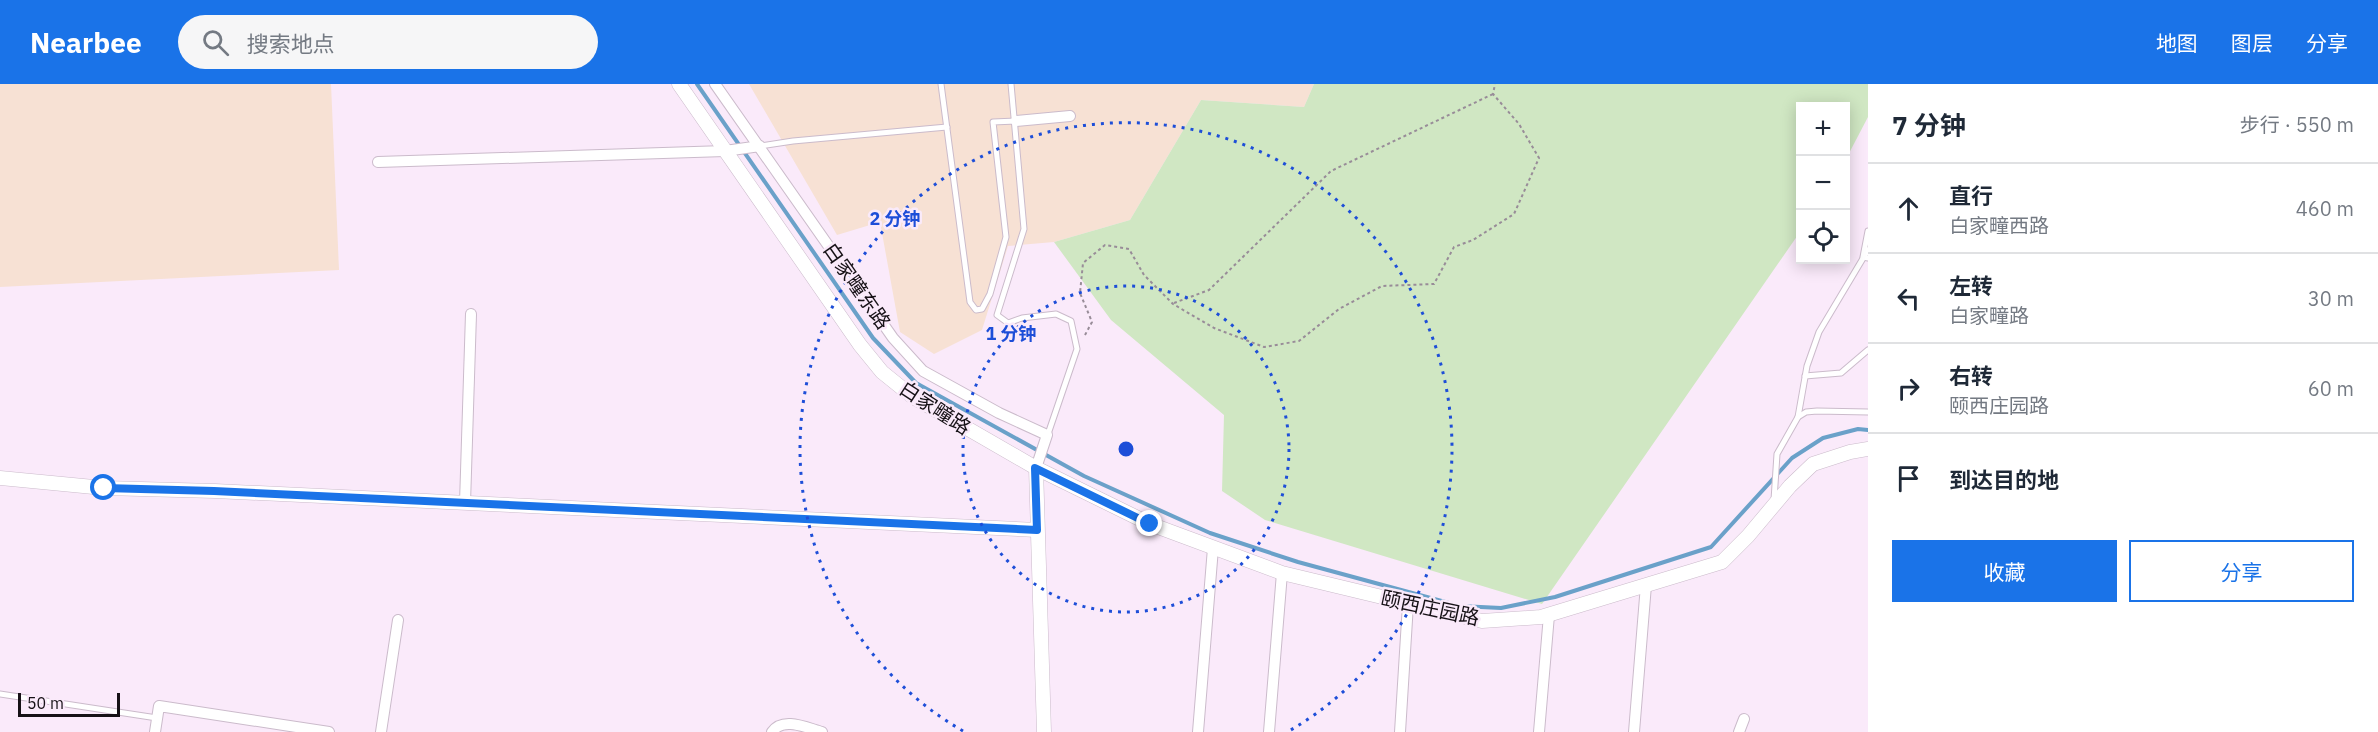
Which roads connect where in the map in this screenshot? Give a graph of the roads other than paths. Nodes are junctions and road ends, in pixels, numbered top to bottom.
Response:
1 (679, 84) edge
2 (716, 84) edge
3 (941, 84) edge
4 (1011, 84) edge
5 (1070, 116) dead end
6 (1016, 121) junction
7 (946, 127) junction
8 (755, 147) junction
9 (730, 151) junction
10 (378, 162) dead end
11 (1868, 231) edge
12 (1868, 250) edge
13 (1865, 257) edge
14 (471, 314) dead end
15 (1868, 350) edge
16 (1805, 376) junction
17 (1868, 412) edge
18 (1798, 417) junction
19 (1047, 435) junction
20 (1868, 449) edge
21 (1037, 464) junction
22 (0, 478) edge
23 (465, 503) junction
24 (1773, 506) junction
25 (1037, 530) junction
26 (1213, 548) junction
27 (1282, 573) junction
28 (1646, 585) junction
29 (1408, 604) junction
30 (1548, 615) junction
31 (398, 620) dead end
32 (0, 694) edge
33 (157, 718) junction
34 (1744, 719) dead end
35 (310, 731) edge
36 (155, 732) edge
37 (329, 732) edge
38 (381, 732) edge
39 (772, 732) edge
40 (822, 732) edge
41 (1044, 732) edge
42 (1198, 732) edge
43 (1269, 732) edge
44 (1400, 732) edge
45 (1539, 732) edge
46 (1634, 732) edge
47 (1739, 732) edge

1 - 9 street, 白家疃路
2 - 8 street, 白家疃东路
3 - 7 lane
4 - 6 lane
5 - 6 street
6 - 7 lane
6 - 19 lane
7 - 8 lane
8 - 9 street
8 - 19 street, 白家疃东路
9 - 10 street
9 - 21 street, 白家疃路
11 - 13 lane
12 - 13 lane
13 - 16 lane
14 - 23 street
15 - 16 lane
16 - 18 lane
17 - 18 lane
18 - 24 lane
19 - 21 street
20 - 24 street, 颐西庄园路
21 - 25 street
21 - 26 street, 颐西庄园路
22 - 23 street
23 - 25 street
24 - 28 street, 颐西庄园路
25 - 41 street
26 - 27 street, 颐西庄园路
26 - 42 street
27 - 29 street, 颐西庄园路
27 - 43 street
28 - 30 street, 颐西庄园路
28 - 46 street
29 - 30 street, 颐西庄园路
29 - 44 street
30 - 45 street
31 - 38 street
32 - 33 lane
33 - 35 street
33 - 36 street
34 - 47 street
35 - 37 street
39 - 40 street

